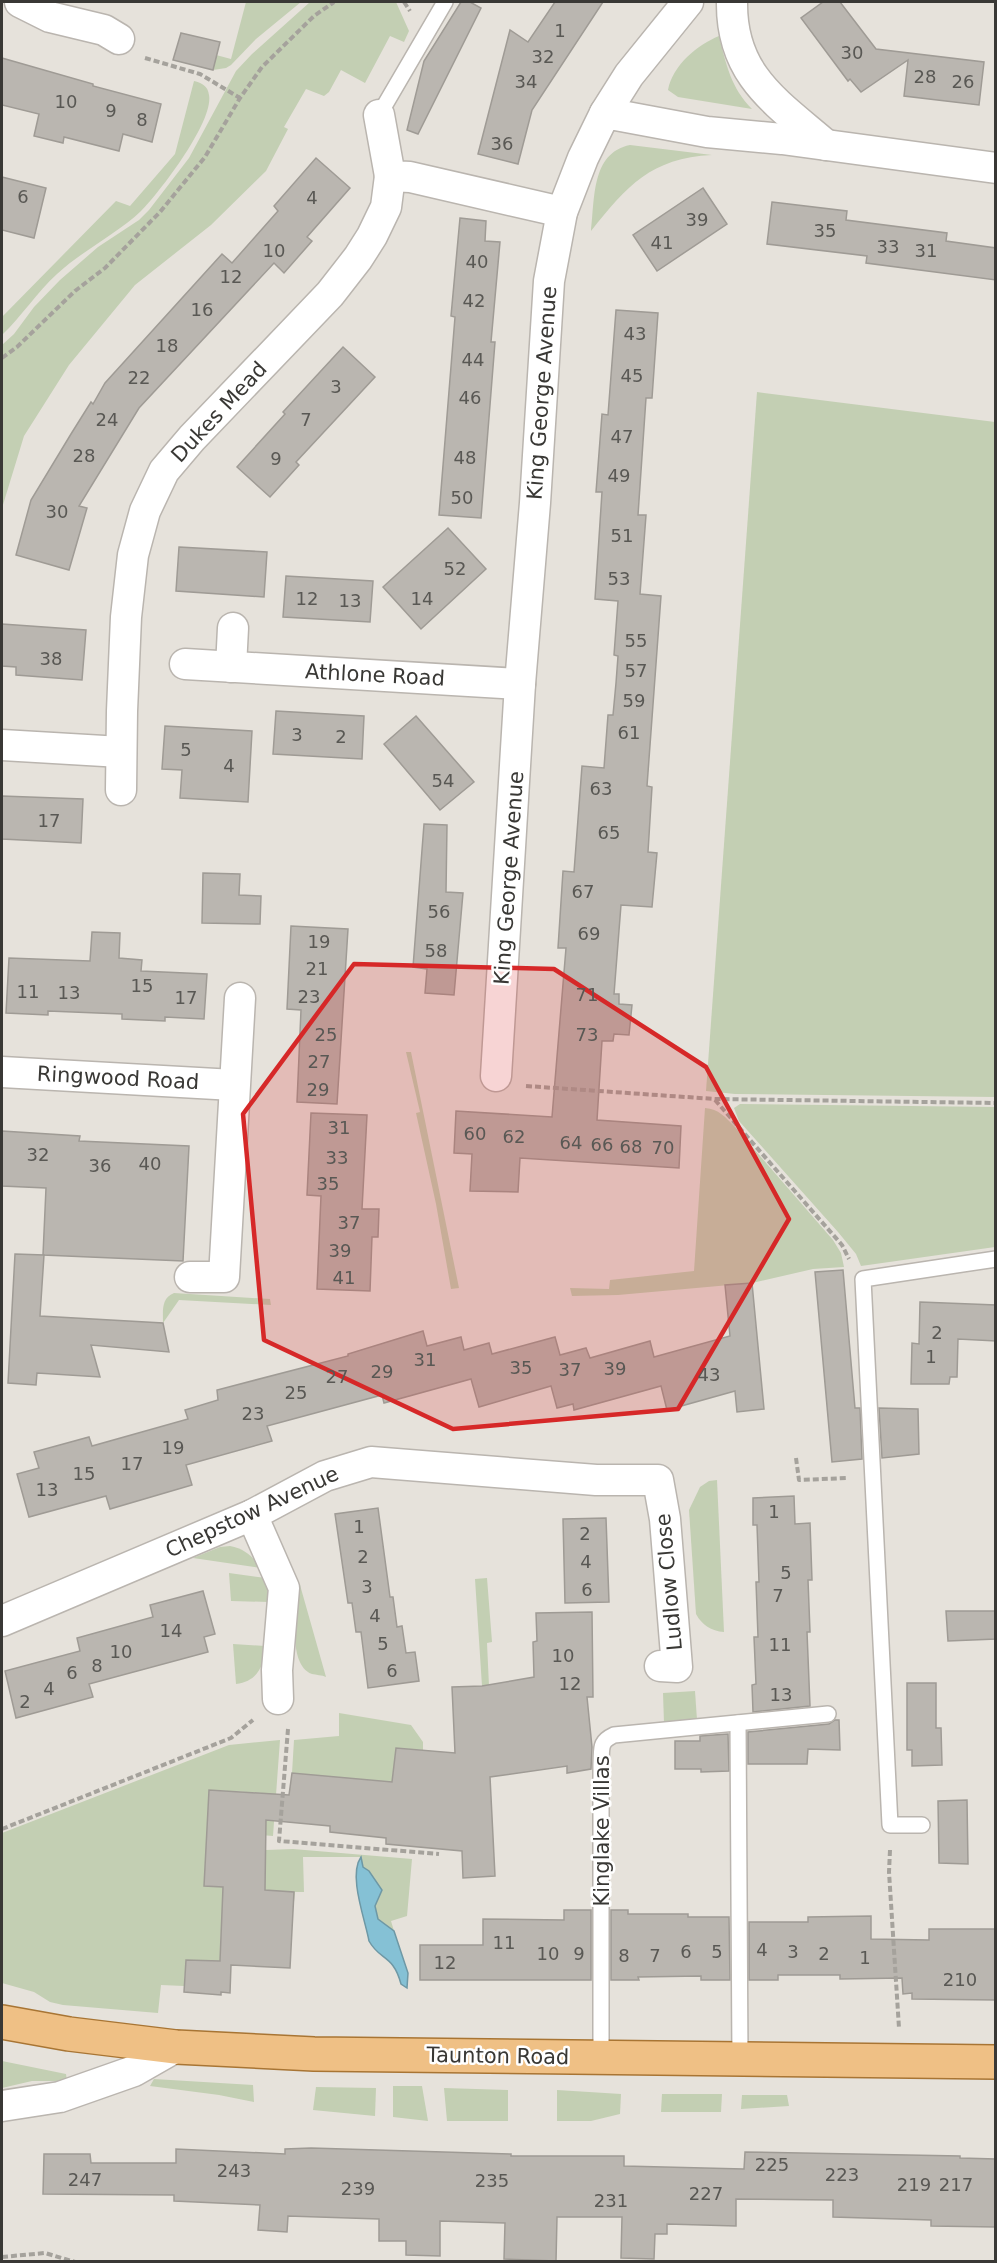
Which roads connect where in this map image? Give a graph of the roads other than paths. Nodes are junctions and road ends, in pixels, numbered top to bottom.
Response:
1 (20, 2) edge
2 (445, 2) edge
3 (688, 2) edge
4 (732, 2) edge
5 (94, 14) edge
6 (119, 39) road end
7 (605, 113) junction
8 (379, 115) joint
9 (826, 145) junction
10 (996, 168) edge
11 (390, 176) junction
12 (562, 212) junction
13 (232, 628) dead end
14 (185, 664) dead end
15 (231, 667) junction
16 (520, 684) junction
17 (2, 745) edge
18 (121, 752) junction
19 (121, 790) dead end
20 (240, 998) dead end
21 (2, 1072) edge
22 (496, 1076) road end
23 (234, 1085) junction
24 (996, 1259) edge
25 (190, 1277) dead end
26 (658, 1480) joint
27 (252, 1515) junction
28 (2, 1621) edge
29 (660, 1666) dead end
30 (283, 1711) road end
31 (828, 1714) dead end
32 (738, 1723) junction
33 (922, 1825) dead end
34 (2, 2022) edge
35 (176, 2047) junction
36 (601, 2057) junction
37 (740, 2059) junction
38 (996, 2062) edge
39 (2, 2106) edge

1 - 5 street
2 - 8 lane
3 - 7 street, King George Avenue
4 - 9 street
5 - 6 street
7 - 9 street
7 - 12 street, King George Avenue
8 - 11 street, Dukes Mead
9 - 10 street
11 - 12 street
11 - 18 street, Dukes Mead
12 - 16 street, King George Avenue
13 - 15 street
14 - 15 street, Athlone Road
15 - 16 street, Athlone Road
16 - 22 street, King George Avenue
17 - 18 street
18 - 19 street, Dukes Mead
20 - 23 street
21 - 23 street, Ringwood Road
23 - 25 street
24 - 33 lane
26 - 27 street, Chepstow Avenue
26 - 29 street, Ludlow Close
27 - 28 street, Chepstow Avenue
27 - 30 street
31 - 32 lane, Kinglake Villas
32 - 36 lane, Kinglake Villas
32 - 37 lane
34 - 35 main road, Taunton Road
35 - 36 main road, Taunton Road
35 - 39 street
36 - 37 main road, Taunton Road
37 - 38 main road, Taunton Road

